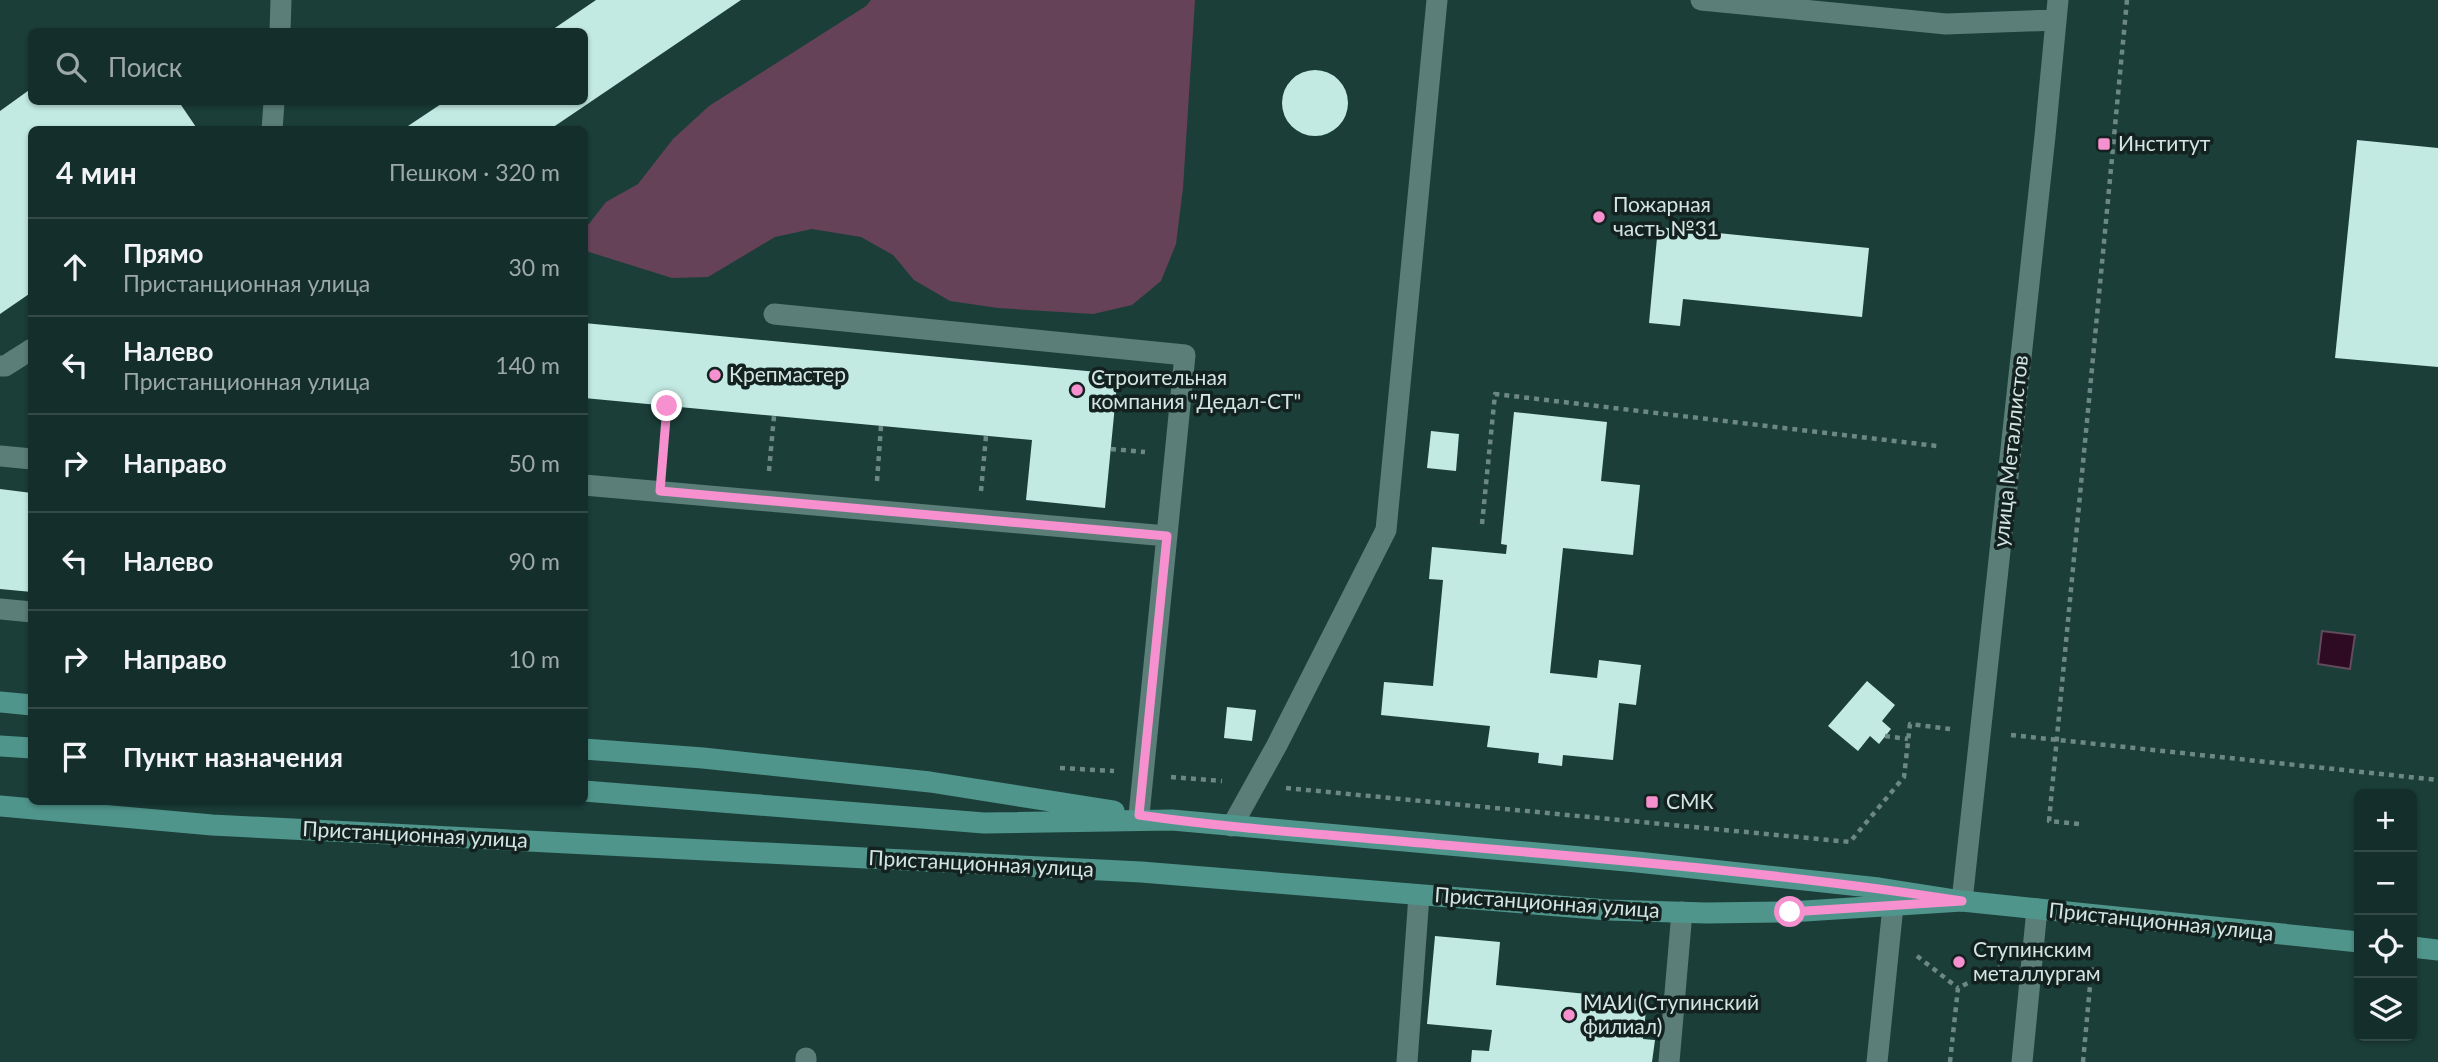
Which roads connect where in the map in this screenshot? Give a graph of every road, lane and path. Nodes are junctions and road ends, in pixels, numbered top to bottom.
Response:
1 (281, 0) edge
2 (1437, 0) edge
3 (1701, 0) edge
4 (2127, 0) edge
5 (2057, 10) edge
6 (280, 28) edge
7 (274, 105) edge
8 (272, 126) edge
9 (774, 314) dead end
10 (28, 352) edge
11 (0, 366) edge
12 (667, 406) dead end
13 (774, 416) dead end
14 (881, 426) dead end
15 (986, 436) dead end
16 (1937, 446) dead end
17 (0, 456) edge
18 (28, 459) edge
19 (588, 485) edge
20 (660, 491) junction
21 (766, 501) junction
22 (874, 510) junction
23 (978, 520) junction
24 (1482, 524) dead end
25 (1167, 536) junction
26 (0, 609) edge
27 (28, 612) edge
28 (0, 702) edge
29 (28, 705) edge
30 (1885, 736) dead end
31 (1909, 739) dead end
32 (2056, 740) junction
33 (0, 746) edge
34 (28, 748) edge
35 (588, 749) edge
36 (2438, 780) edge
37 (588, 792) edge
38 (0, 806) edge
39 (1139, 815) junction
40 (1172, 820) junction
41 (2080, 824) dead end
42 (1232, 826) junction
43 (1419, 895) junction
44 (1962, 901) junction
45 (1893, 906) junction
46 (2037, 909) junction
47 (1682, 912) junction
48 (2354, 941) edge
49 (2417, 948) edge
50 (2438, 950) edge
51 (1914, 954) dead end
52 (2012, 962) dead end
53 (2092, 964) dead end
54 (1958, 988) junction
55 (1407, 1062) edge
56 (1669, 1062) edge
57 (1877, 1062) edge
58 (1950, 1062) edge
59 (2022, 1062) edge
60 (2083, 1062) edge

1 - 6 street
2 - 42 street
3 - 5 street
4 - 32 path
5 - 44 street, улица Металлистов
7 - 8 street
9 - 25 street
10 - 11 street
12 - 20 path
13 - 21 path
14 - 22 path
15 - 23 path
16 - 24 path
17 - 18 street
19 - 20 street
20 - 21 street
21 - 22 street
22 - 23 street
23 - 25 street
25 - 39 street
26 - 27 street
28 - 29 main road
30 - 31 path
32 - 36 path
32 - 41 path
33 - 34 main road
35 - 39 main road
37 - 40 main road, Пристанционная улица
38 - 43 main road, Пристанционная улица
39 - 40 main road
40 - 42 main road, Пристанционная улица
42 - 44 main road, Пристанционная улица
43 - 47 main road, Пристанционная улица
43 - 55 street
44 - 45 main road, Пристанционная улица
44 - 46 main road, Пристанционная улица
45 - 47 main road, Пристанционная улица
45 - 57 street
46 - 48 main road, Пристанционная улица
46 - 59 street
47 - 56 street
49 - 50 main road
51 - 54 path
52 - 54 path
53 - 60 path
54 - 58 path

